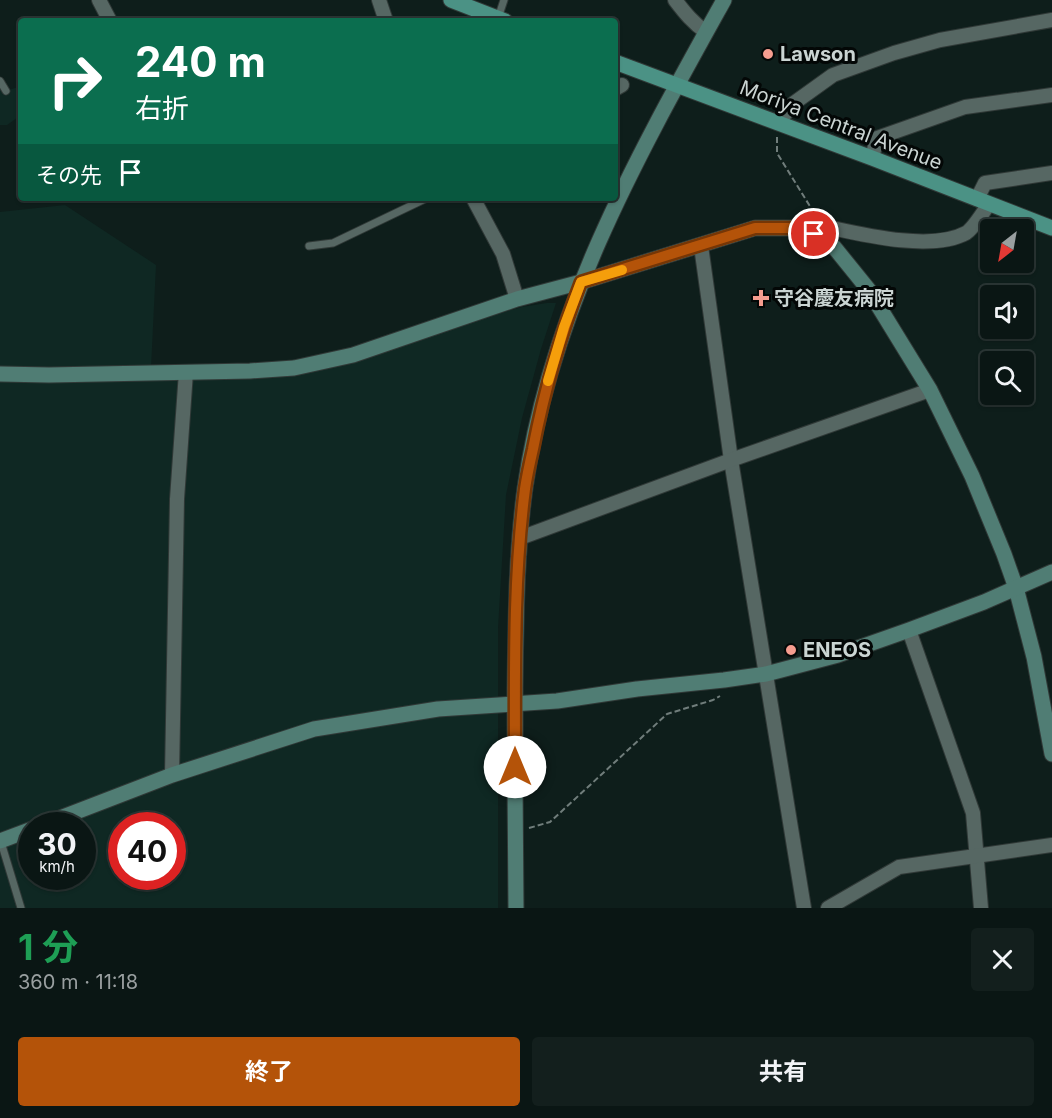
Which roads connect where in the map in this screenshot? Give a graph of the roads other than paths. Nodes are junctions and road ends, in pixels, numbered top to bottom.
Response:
1 (99, 0) edge
2 (379, 0) edge
3 (451, 0) edge
4 (504, 0) edge
5 (675, 0) edge
6 (724, 0) edge
7 (108, 18) edge
8 (385, 18) edge
9 (497, 18) edge
10 (502, 18) edge
11 (1052, 20) edge
12 (706, 32) junction
13 (618, 63) edge
14 (0, 81) edge
15 (677, 85) junction
16 (6, 91) dead end
17 (1052, 95) edge
18 (778, 123) junction
19 (872, 158) junction
20 (1052, 172) edge
21 (618, 199) edge
22 (422, 201) edge
23 (475, 201) edge
24 (617, 201) edge
25 (983, 202) junction
26 (819, 230) junction
27 (1050, 230) edge
28 (309, 246) dead end
29 (701, 246) junction
30 (581, 282) junction
31 (518, 299) junction
32 (186, 372) junction
33 (0, 374) edge
34 (930, 390) junction
35 (731, 460) junction
36 (520, 538) junction
37 (1052, 572) edge
38 (1016, 588) junction
39 (909, 630) junction
40 (766, 674) junction
41 (515, 703) junction
42 (1052, 754) edge
43 (172, 775) junction
44 (76, 812) edge
45 (18, 834) edge
46 (0, 841) edge
47 (1052, 845) edge
48 (976, 856) junction
49 (21, 908) edge
50 (516, 908) edge
51 (804, 908) edge
52 (828, 908) edge
53 (981, 908) edge

1 - 7 street
2 - 8 street
3 - 9 main road
4 - 10 lane
5 - 12 street
6 - 12 street
11 - 18 street
12 - 15 street
13 - 15 main road, Moriya Central Avenue
14 - 16 lane
15 - 18 main road, Moriya Central Avenue
15 - 21 street
17 - 19 street
18 - 19 main road, Moriya Central Avenue
19 - 25 main road, Moriya Central Avenue
20 - 25 street
22 - 28 lane
23 - 31 street
24 - 30 street
25 - 26 street
25 - 27 main road, Moriya Central Avenue
26 - 29 street
26 - 34 street
29 - 30 street
29 - 35 street
30 - 31 street
30 - 36 street
31 - 32 street
32 - 33 street
32 - 43 street
34 - 35 street
34 - 38 street
35 - 36 street
35 - 40 street
36 - 41 street
37 - 38 street
38 - 39 street
38 - 42 street
39 - 40 street
39 - 48 street
40 - 41 street
40 - 51 street
41 - 43 street
41 - 50 street
43 - 44 street
45 - 46 street
46 - 49 lane
47 - 48 street
48 - 52 street
48 - 53 street

